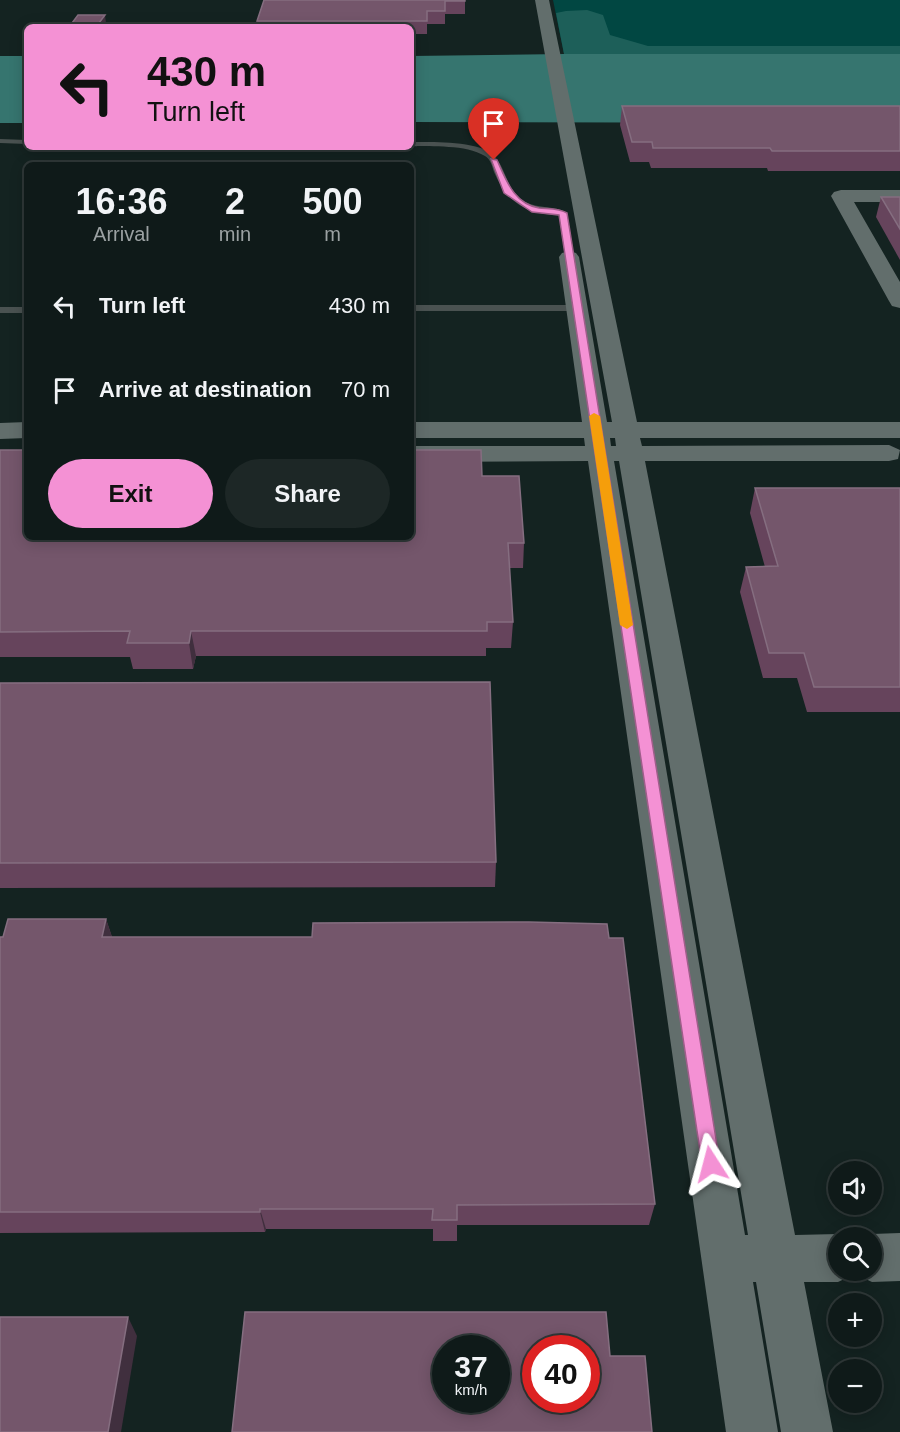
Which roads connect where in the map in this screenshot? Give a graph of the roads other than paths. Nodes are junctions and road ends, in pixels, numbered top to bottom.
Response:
1 (528, 0) edge
2 (542, 0) edge
3 (544, 50) junction
4 (554, 119) junction
5 (0, 141) edge
6 (24, 142) edge
7 (414, 144) edge
8 (900, 196) edge
9 (563, 213) junction
10 (900, 302) edge
11 (414, 308) edge
12 (577, 308) junction
13 (0, 310) edge
14 (24, 310) edge
15 (0, 430) edge
16 (24, 430) edge
17 (414, 430) edge
18 (900, 430) edge
19 (613, 442) junction
20 (900, 453) edge
21 (414, 454) edge
22 (900, 1257) edge
23 (828, 1258) edge
24 (882, 1258) edge
25 (726, 1259) junction
26 (776, 1259) junction
27 (752, 1432) edge
28 (807, 1432) edge

1 - 3 street
2 - 3 street
3 - 4 street
3 - 4 street
4 - 9 street
4 - 19 street
5 - 6 lane
7 - 9 lane
8 - 10 street
9 - 12 street
11 - 12 lane
12 - 19 street
13 - 14 lane
15 - 16 street
17 - 19 street
18 - 19 street
19 - 20 street
19 - 21 street
19 - 25 street
19 - 26 street
22 - 24 street
23 - 26 street
25 - 26 street
25 - 27 street
26 - 28 street

